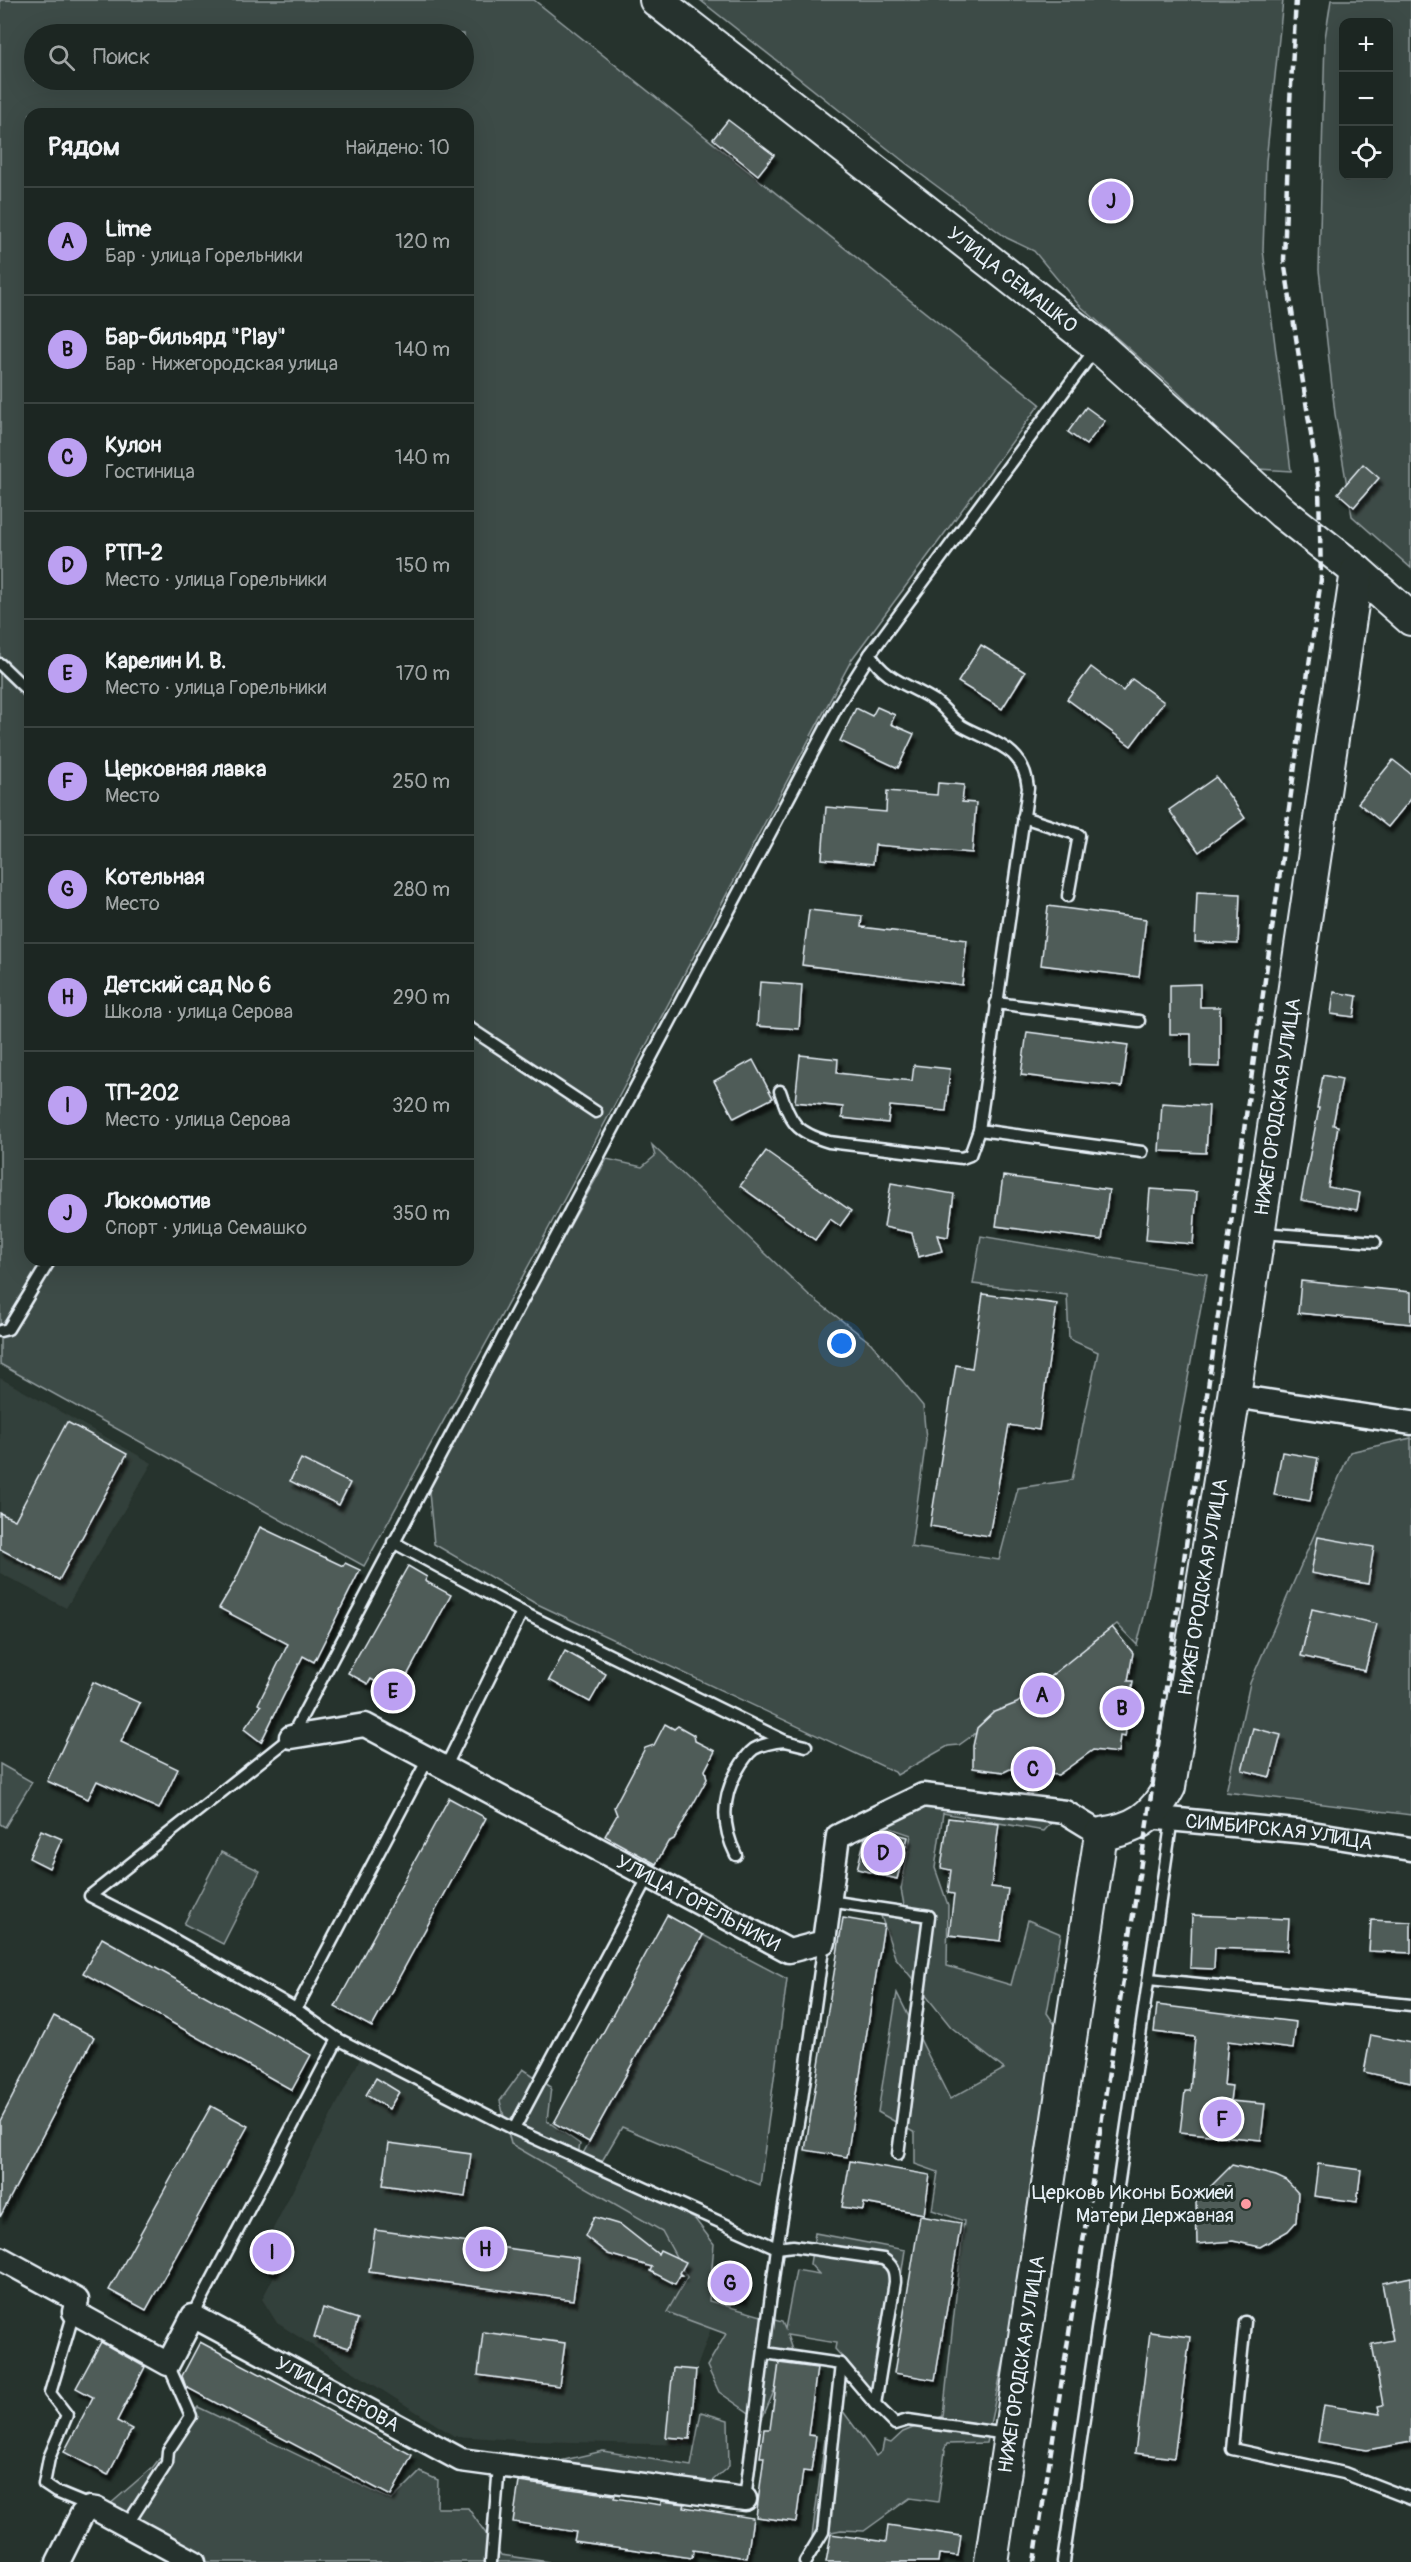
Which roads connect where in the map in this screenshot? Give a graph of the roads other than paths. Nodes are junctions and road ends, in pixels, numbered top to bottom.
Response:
1 (656, 0) edge
2 (1098, 346) junction
3 (1358, 571) junction
4 (1411, 619) edge
5 (870, 654) junction
6 (0, 664) edge
7 (24, 687) edge
8 (1023, 817) junction
9 (1068, 896) dead end
10 (996, 1003) junction
11 (1139, 1021) dead end
12 (474, 1031) edge
13 (780, 1091) dead end
14 (596, 1112) dead end
15 (979, 1130) junction
16 (1142, 1152) dead end
17 (1259, 1232) junction
18 (1375, 1242) dead end
19 (46, 1266) edge
20 (0, 1330) edge
21 (1234, 1396) junction
22 (1411, 1423) edge
23 (393, 1542) junction
24 (522, 1612) junction
25 (291, 1737) junction
26 (785, 1741) junction
27 (806, 1746) dead end
28 (437, 1763) junction
29 (1160, 1817) junction
30 (1101, 1834) junction
31 (1411, 1849) edge
32 (735, 1855) dead end
33 (649, 1876) junction
34 (829, 1901) junction
35 (824, 1942) junction
36 (1149, 1979) junction
37 (1411, 2005) edge
38 (296, 2009) junction
39 (338, 2039) junction
40 (514, 2130) junction
41 (898, 2154) dead end
42 (777, 2248) junction
43 (0, 2258) edge
44 (74, 2312) junction
45 (193, 2316) junction
46 (1245, 2322) dead end
47 (765, 2353) junction
48 (168, 2364) junction
49 (841, 2364) junction
50 (874, 2404) junction
51 (1009, 2434) junction
52 (499, 2466) junction
53 (745, 2499) joint
54 (1411, 2499) edge
55 (96, 2509) junction
56 (128, 2525) junction
57 (58, 2562) edge
58 (194, 2562) edge
59 (491, 2562) edge
60 (805, 2562) edge
61 (991, 2562) edge
62 (1063, 2562) edge

1 - 2 street, УЛИЦА СЕМАШКО
2 - 3 street, УЛИЦА СЕМАШКО
2 - 5 lane
3 - 4 street, УЛИЦА СЕМАШКО
3 - 17 street, НИЖЕГОРОДСКАЯ УЛИЦА
5 - 8 lane
5 - 23 lane
6 - 7 lane
8 - 9 lane
8 - 10 lane
10 - 11 lane
10 - 15 lane
12 - 14 lane
13 - 15 lane
15 - 16 lane
17 - 18 lane
17 - 21 street, НИЖЕГОРОДСКАЯ УЛИЦА
19 - 20 lane
21 - 22 street
21 - 29 street, НИЖЕГОРОДСКАЯ УЛИЦА
23 - 24 lane
23 - 25 lane
24 - 26 lane
24 - 28 lane
25 - 28 street, УЛИЦА ГОРЕЛЬНИКИ
25 - 38 lane
26 - 27 lane
26 - 32 lane
28 - 33 street, УЛИЦА ГОРЕЛЬНИКИ
28 - 38 lane
29 - 30 street, НИЖЕГОРОДСКАЯ УЛИЦА
29 - 31 street, СИМБИРСКАЯ УЛИЦА
29 - 36 lane
30 - 34 street
30 - 51 street, НИЖЕГОРОДСКАЯ УЛИЦА
33 - 35 street, УЛИЦА ГОРЕЛЬНИКИ
33 - 40 lane
34 - 35 street
34 - 41 lane
35 - 42 lane
36 - 37 lane
36 - 62 lane
38 - 39 lane
39 - 40 lane
39 - 45 lane
40 - 42 lane
42 - 47 lane
42 - 50 lane
43 - 44 street
44 - 48 street
44 - 55 lane
45 - 48 street
45 - 52 street, УЛИЦА СЕРОВА
46 - 54 lane
47 - 49 lane
47 - 53 lane
48 - 56 lane
49 - 50 lane
49 - 60 lane
50 - 51 lane
51 - 61 street, НИЖЕГОРОДСКАЯ УЛИЦА
52 - 53 street, УЛИЦА СЕРОВА
52 - 59 lane
55 - 56 street
55 - 57 street
56 - 58 street

